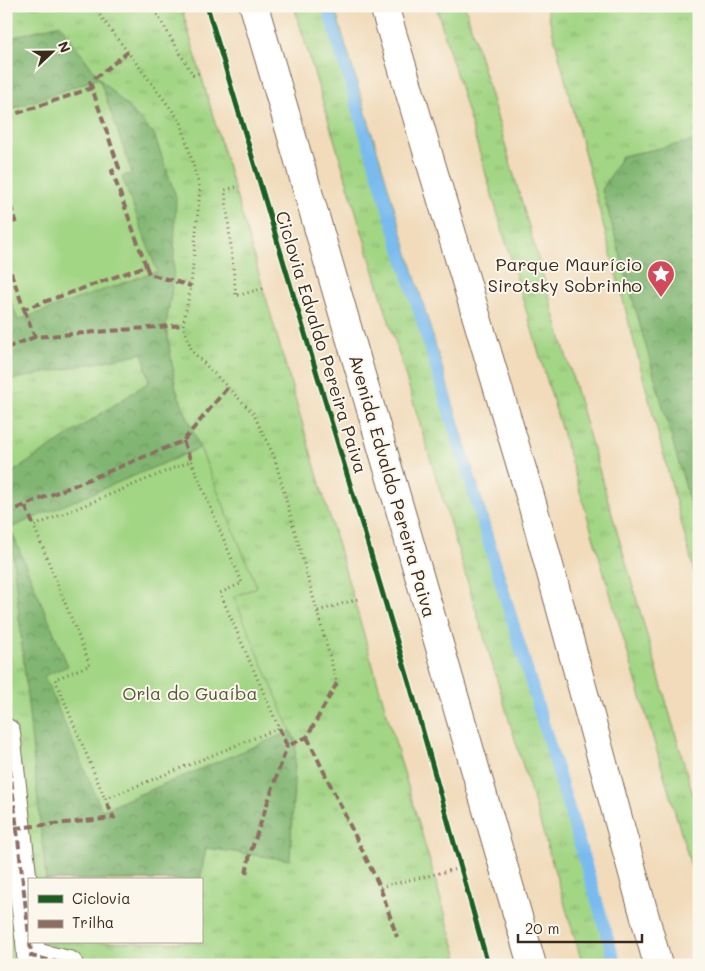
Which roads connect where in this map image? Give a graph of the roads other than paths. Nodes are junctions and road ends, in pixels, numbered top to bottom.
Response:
1 (254, 6) edge
2 (384, 6) edge
3 (6, 733) edge
4 (28, 927) edge
5 (30, 944) edge
6 (69, 965) edge
7 (532, 965) edge
8 (658, 965) edge

1 - 7 main road, Avenida Edvaldo Pereira Paiva
2 - 8 main road
3 - 4 main road
5 - 6 main road

